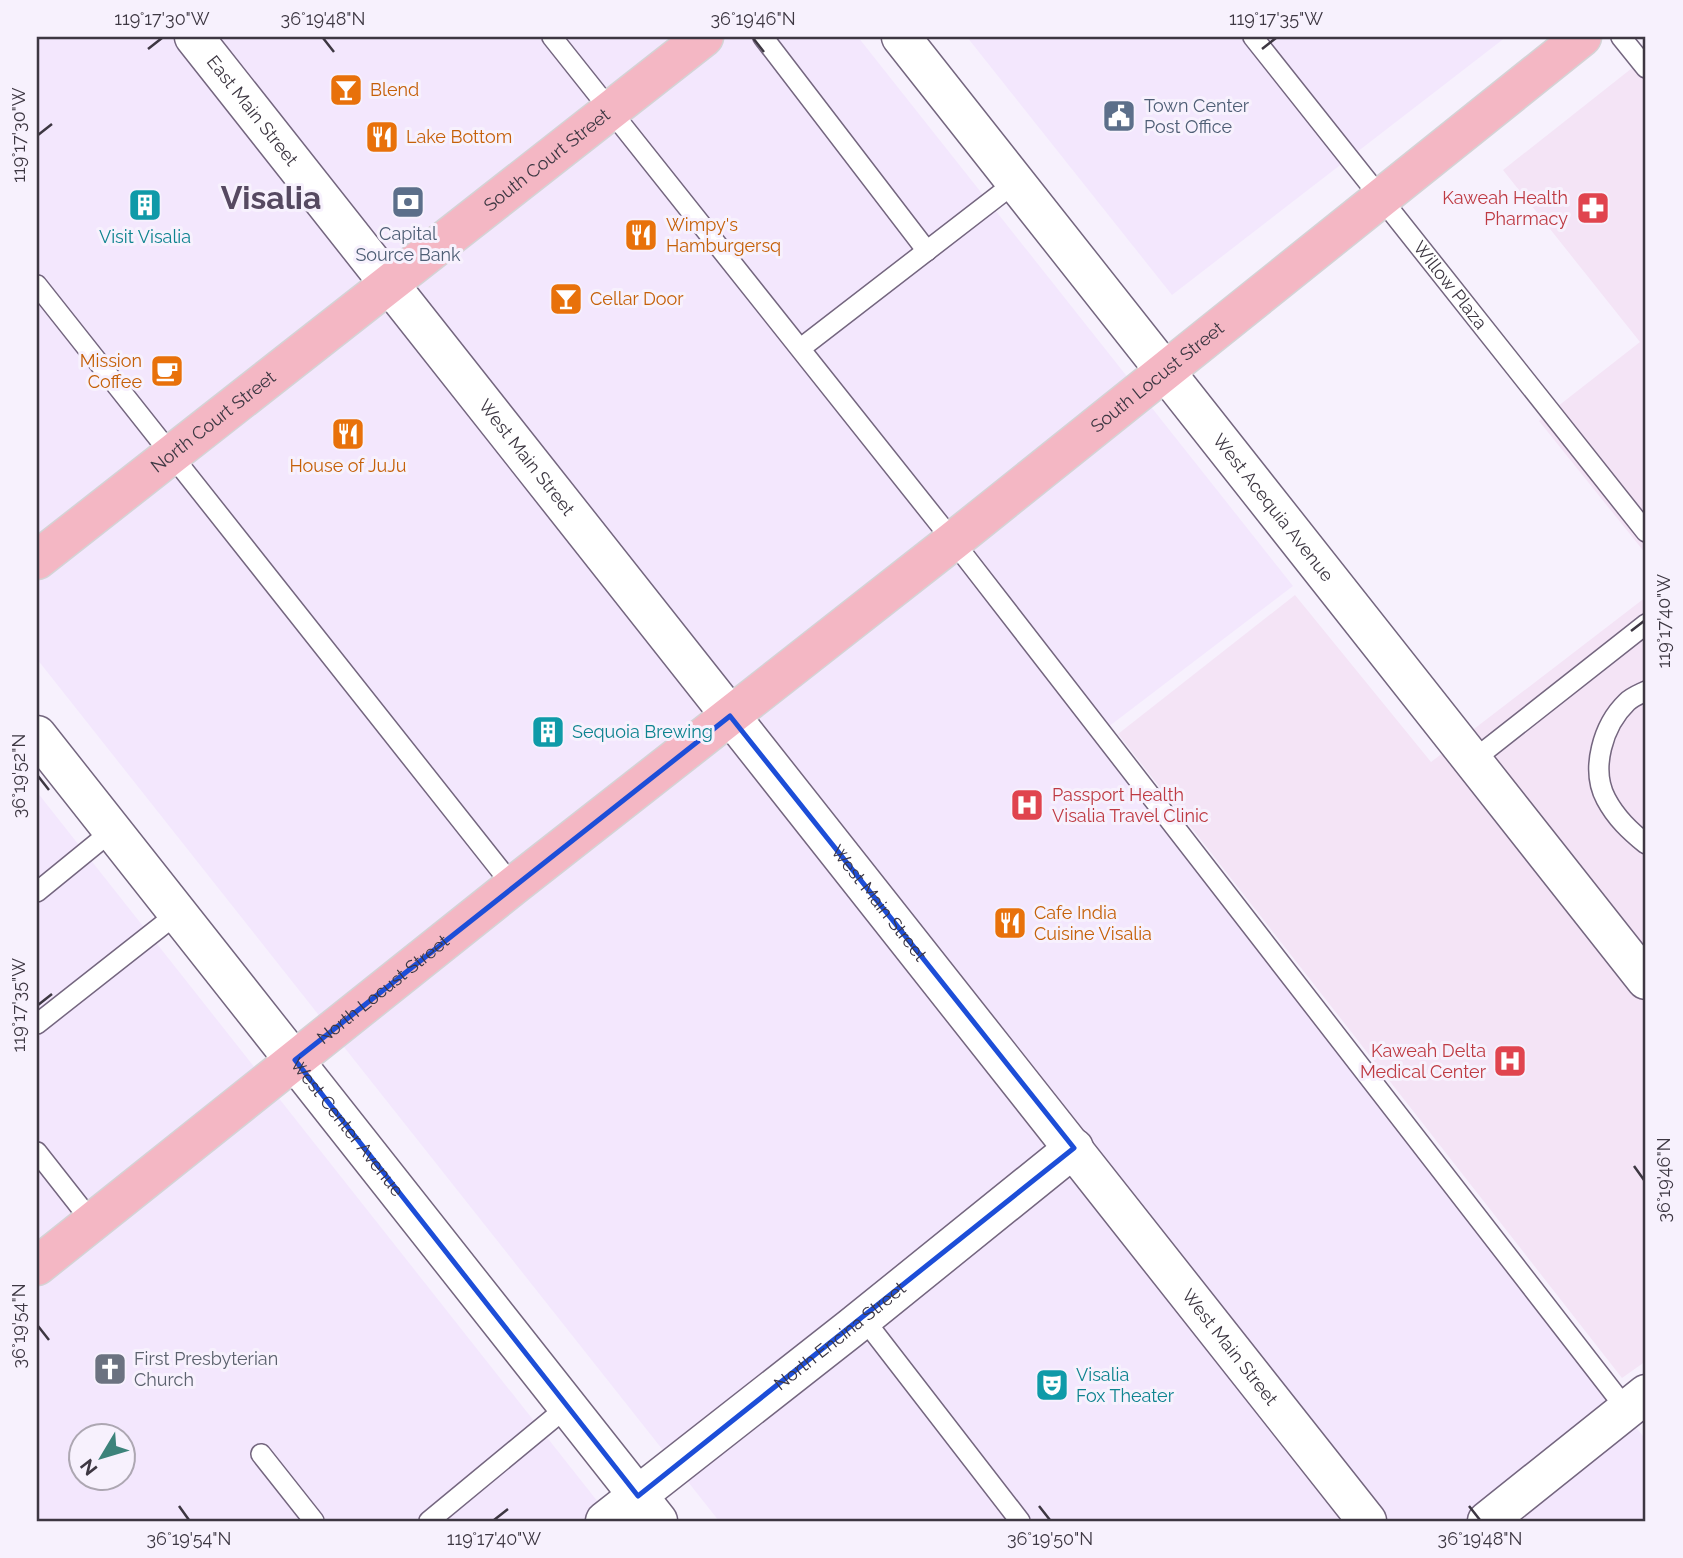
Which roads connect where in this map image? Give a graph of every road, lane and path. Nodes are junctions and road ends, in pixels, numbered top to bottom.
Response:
1 (194, 37) edge
2 (552, 37) edge
3 (704, 37) edge
4 (763, 37) edge
5 (901, 37) edge
6 (1253, 37) edge
7 (1582, 37) edge
8 (1621, 37) edge
9 (1646, 68) edge
10 (610, 112) junction
11 (1016, 182) junction
12 (1381, 197) junction
13 (927, 251) junction
14 (37, 285) edge
15 (390, 285) junction
16 (801, 348) junction
17 (1164, 369) junction
18 (171, 453) junction
19 (1646, 532) edge
20 (953, 541) junction
21 (37, 560) edge
22 (1646, 624) edge
23 (1646, 691) edge
24 (730, 716) junction
25 (37, 735) edge
26 (1472, 761) junction
27 (113, 830) junction
28 (1646, 844) edge
29 (513, 886) junction
30 (37, 892) edge
31 (178, 913) junction
32 (1646, 981) edge
33 (37, 1024) edge
34 (295, 1060) junction
35 (1074, 1148) junction
36 (37, 1153) edge
37 (92, 1222) junction
38 (37, 1266) edge
39 (863, 1318) junction
40 (1636, 1402) edge
41 (567, 1407) junction
42 (261, 1454) dead end
43 (648, 1509) edge
44 (314, 1521) edge
45 (429, 1521) edge
46 (605, 1521) edge
47 (1020, 1521) edge
48 (1367, 1521) edge
49 (1487, 1521) edge

1 - 15 street, East Main Street
2 - 10 lane
3 - 10 main road, South Court Street
4 - 13 lane
5 - 11 street, West Acequia Avenue
6 - 12 lane, Willow Plaza
7 - 12 main road, South Locust Street
8 - 9 lane
10 - 15 main road, South Court Street
10 - 16 lane
11 - 13 lane
11 - 17 street, West Acequia Avenue
12 - 17 main road, South Locust Street
12 - 19 lane, Willow Plaza
13 - 16 lane
14 - 18 lane
15 - 18 main road, North Court Street
15 - 24 street, West Main Street
16 - 20 lane
17 - 20 main road, South Locust Street
17 - 26 street, West Acequia Avenue
18 - 21 main road, North Court Street
18 - 29 lane
20 - 24 main road, South Locust Street
20 - 40 lane
22 - 26 lane
23 - 28 lane
24 - 29 main road, North Locust Street
24 - 35 street, West Main Street
25 - 27 street, West Center Avenue
26 - 32 street, West Acequia Avenue
27 - 30 lane
27 - 31 street, West Center Avenue
29 - 34 main road, North Locust Street
31 - 33 lane
31 - 34 street, West Center Avenue
34 - 37 main road, North Locust Street
34 - 41 street, West Center Avenue
35 - 39 street, North Encina Street
35 - 48 street, West Main Street
36 - 37 lane
37 - 38 main road, North Locust Street
39 - 43 street, North Encina Street
39 - 47 lane
40 - 49 street
41 - 43 street, West Center Avenue
41 - 45 lane
42 - 44 lane
43 - 46 street, North Encina Street

